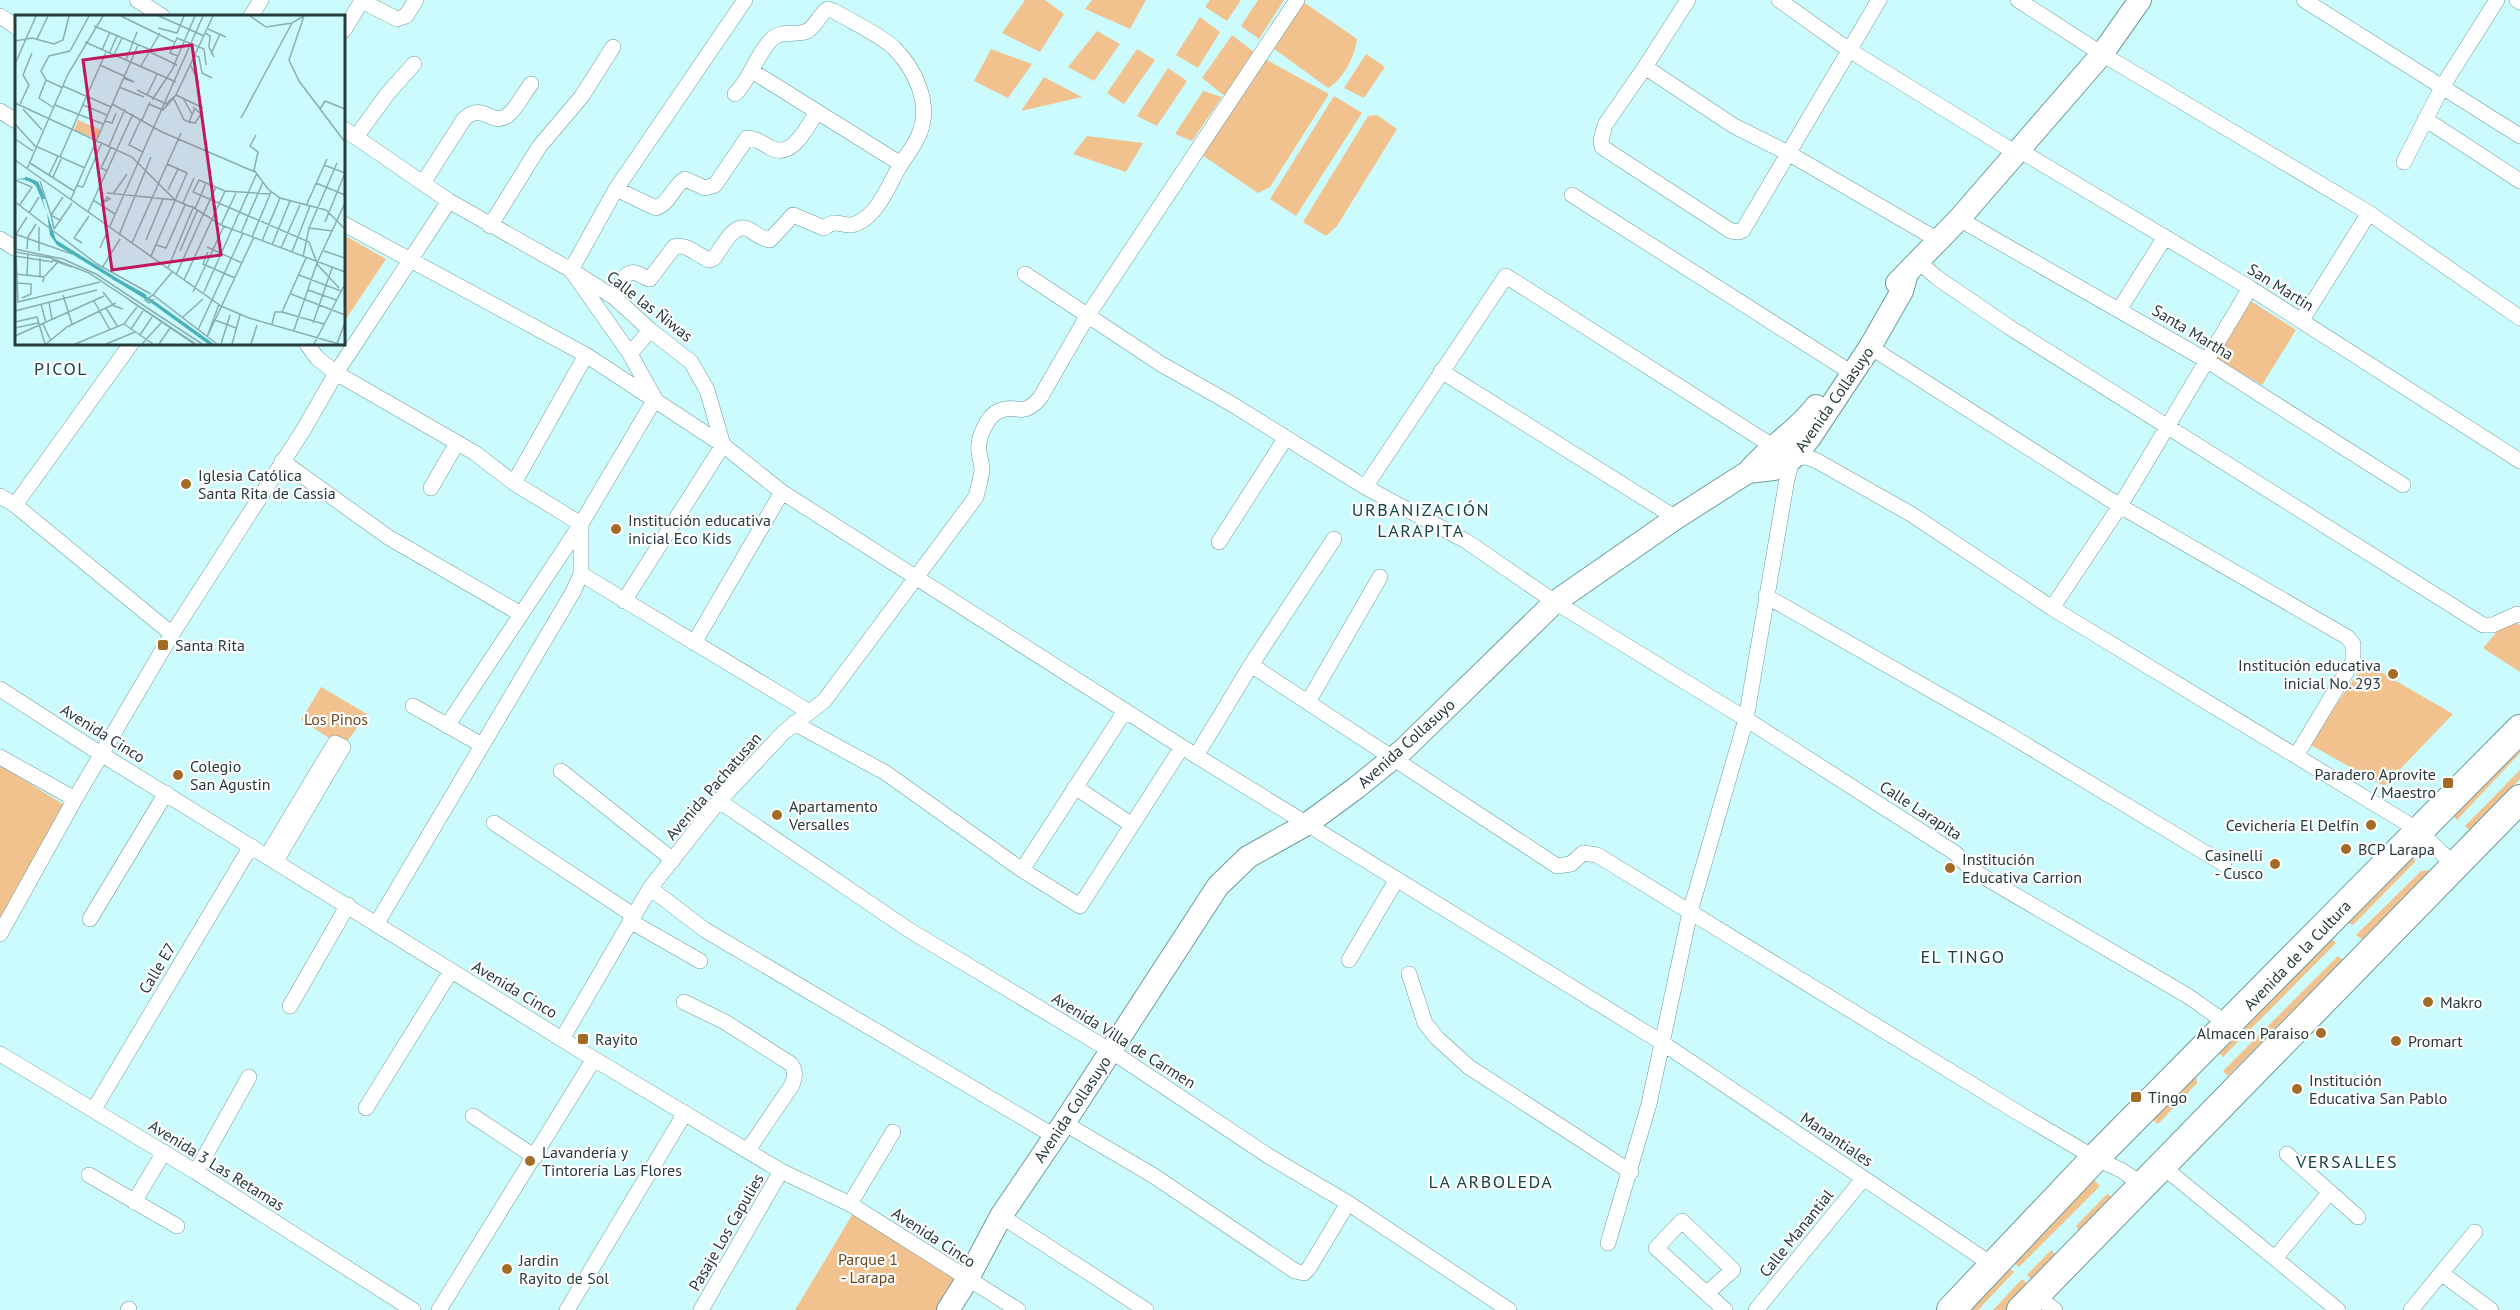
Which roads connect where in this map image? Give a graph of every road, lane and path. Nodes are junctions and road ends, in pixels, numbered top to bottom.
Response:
1 (261, 0) edge
2 (416, 0) edge
3 (745, 0) edge
4 (1297, 0) edge
5 (1688, 0) edge
6 (1779, 0) edge
7 (1879, 0) edge
8 (2018, 0) edge
9 (2140, 0) edge
10 (2304, 0) edge
11 (2497, 0) edge
12 (141, 7) edge
13 (160, 15) edge
14 (252, 15) edge
15 (0, 16) edge
16 (15, 26) edge
17 (345, 28) edge
18 (613, 47) dead end
19 (1849, 50) junction
20 (2102, 54) junction
21 (414, 63) dead end
22 (1646, 67) junction
23 (752, 70) junction
24 (531, 84) dead end
25 (2442, 87) junction
26 (735, 94) dead end
27 (0, 111) edge
28 (818, 112) junction
29 (2425, 119) junction
30 (15, 120) edge
31 (350, 133) edge
32 (2520, 136) edge
33 (2018, 152) junction
34 (1788, 153) junction
35 (2404, 162) dead end
36 (901, 164) junction
37 (2520, 180) edge
38 (423, 183) junction
39 (616, 189) junction
40 (1572, 195) dead end
41 (449, 201) junction
42 (2369, 213) junction
43 (1959, 219) junction
44 (345, 225) edge
45 (490, 226) junction
46 (2165, 237) junction
47 (0, 239) edge
48 (1938, 240) junction
49 (15, 248) edge
50 (409, 260) junction
51 (1913, 267) junction
52 (571, 270) junction
53 (1025, 274) dead end
54 (2250, 288) junction
55 (615, 298) junction
56 (2119, 310) junction
57 (1088, 315) junction
58 (2520, 318) edge
59 (2302, 320) junction
60 (650, 330) junction
61 (130, 345) edge
62 (308, 345) edge
63 (630, 354) junction
64 (586, 355) junction
65 (1858, 358) junction
66 (2206, 360) junction
67 (1441, 371) junction
68 (336, 373) junction
69 (655, 399) junction
70 (2168, 425) junction
71 (1285, 439) junction
72 (457, 442) junction
73 (723, 445) junction
74 (1785, 447) junction
75 (282, 461) junction
76 (2520, 461) edge
77 (514, 483) junction
78 (2403, 485) dead end
79 (1365, 487) junction
80 (431, 488) dead end
81 (782, 492) junction
82 (0, 495) edge
83 (15, 505) junction
84 (2120, 506) junction
85 (1676, 518) junction
86 (581, 524) junction
87 (1334, 539) dead end
88 (1218, 542) dead end
89 (581, 574) junction
90 (1380, 577) dead end
91 (916, 578) junction
92 (1766, 596) junction
93 (624, 601) junction
94 (1555, 602) junction
95 (2052, 608) junction
96 (521, 614) junction
97 (2520, 615) edge
98 (172, 634) junction
99 (694, 643) junction
100 (1251, 665) junction
101 (0, 689) edge
102 (1308, 702) junction
103 (413, 706) dead end
104 (808, 711) junction
105 (1125, 711) junction
106 (1746, 719) junction
107 (794, 723) junction
108 (447, 726) junction
109 (2520, 729) edge
110 (482, 745) junction
111 (1189, 751) junction
112 (101, 754) junction
113 (2296, 756) junction
114 (0, 757) edge
115 (1392, 759) junction
116 (561, 771) dead end
117 (1076, 787) junction
118 (166, 793) junction
119 (75, 799) junction
120 (2520, 799) edge
121 (719, 801) junction
122 (494, 823) dead end
123 (1307, 824) junction
124 (1132, 825) junction
125 (2418, 830) junction
126 (251, 846) junction
127 (271, 858) junction
128 (673, 860) junction
129 (2224, 864) dead end
130 (2454, 865) junction
131 (1022, 870) junction
132 (1397, 879) junction
133 (650, 888) junction
134 (348, 905) junction
135 (1690, 912) junction
136 (632, 918) junction
137 (90, 919) dead end
138 (377, 923) junction
139 (0, 934) edge
140 (1349, 960) dead end
141 (700, 961) dead end
142 (451, 971) junction
143 (1409, 974) dead end
144 (684, 1002) dead end
145 (290, 1005) dead end
146 (2229, 1025) junction
147 (562, 1038) junction
148 (1660, 1042) junction
149 (1111, 1050) junction
150 (0, 1054) edge
151 (594, 1059) junction
152 (249, 1077) dead end
153 (366, 1108) dead end
154 (94, 1109) junction
155 (685, 1113) junction
156 (473, 1116) dead end
157 (1059, 1129) junction
158 (893, 1132) dead end
159 (748, 1150) junction
160 (164, 1152) junction
161 (2287, 1154) dead end
162 (535, 1157) junction
163 (2095, 1158) junction
164 (196, 1172) junction
165 (782, 1172) junction
166 (1630, 1172) junction
167 (89, 1175) dead end
168 (2152, 1175) junction
169 (1863, 1179) junction
170 (2330, 1192) junction
171 (134, 1202) junction
172 (1348, 1203) junction
173 (850, 1204) junction
174 (1001, 1216) junction
175 (2358, 1217) dead end
176 (177, 1226) dead end
177 (2475, 1232) dead end
178 (1608, 1243) dead end
179 (2276, 1257) junction
180 (1994, 1266) junction
181 (2441, 1272) junction
182 (967, 1280) junction
183 (1707, 1293) junction
184 (2037, 1305) edge
185 (413, 1310) edge
186 (439, 1310) edge
187 (567, 1310) edge
188 (701, 1310) edge
189 (948, 1310) edge
190 (1018, 1310) edge
191 (1146, 1310) edge
192 (1509, 1310) edge
193 (1725, 1310) edge
194 (1756, 1310) edge
195 (1951, 1310) edge
196 (2338, 1310) edge
197 (2411, 1310) edge
198 (2491, 1310) edge

1 - 14 street
2 - 17 street
3 - 39 street
4 - 57 street, Avenida Pachatusan
5 - 22 street
6 - 19 street, San Martin
7 - 19 street
8 - 20 street
9 - 20 street, Avenida Collasuyo
10 - 25 street
11 - 25 street
12 - 13 street
15 - 16 street
18 - 45 street
19 - 33 street, San Martin
19 - 34 street
20 - 33 street, Avenida Collasuyo
20 - 42 street
21 - 31 street
22 - 34 street
22 - 34 street
23 - 26 street
23 - 28 street
23 - 36 street
24 - 38 street
25 - 29 street
25 - 32 street
27 - 30 street
28 - 36 street
28 - 39 street
29 - 35 street
29 - 37 street
31 - 38 street, Calle las Ñiwas
33 - 43 street, Avenida Collasuyo
33 - 46 street, San Martin
34 - 48 street
36 - 55 street
38 - 41 street, Calle las Ñiwas
39 - 52 street
40 - 65 street
41 - 45 street, Calle las Ñiwas
41 - 50 street
42 - 58 street
42 - 59 street
43 - 48 street, Avenida Collasuyo
43 - 56 street, Santa Martha
44 - 50 street, Manantiales
45 - 52 street, Calle las Ñiwas
46 - 54 street, San Martin
46 - 56 street
47 - 49 street
48 - 51 street, Avenida Collasuyo
50 - 64 street, Manantiales
50 - 68 street
51 - 65 street, Avenida Collasuyo
51 - 70 street
52 - 55 street, Calle las Ñiwas
52 - 63 street
53 - 57 street, Calle Larapita
54 - 59 street, San Martin
54 - 66 street
55 - 60 street, Calle las Ñiwas
56 - 66 street, Santa Martha
57 - 71 street, Calle Larapita
57 - 91 street, Avenida Pachatusan
59 - 76 street, San Martin
60 - 63 street
60 - 73 street, Calle las Ñiwas
61 - 83 street
62 - 68 street
63 - 69 street
64 - 69 street, Manantiales
64 - 77 street
65 - 74 street, Avenida Collasuyo
65 - 84 street
66 - 70 street
66 - 78 street, Santa Martha
67 - 74 street
67 - 79 street
67 - 85 street
68 - 72 street
68 - 75 street
69 - 73 street, Manantiales
69 - 86 street
70 - 84 street
70 - 97 street
71 - 79 street, Calle Larapita
71 - 88 street
72 - 77 street
72 - 80 street
73 - 81 street, Manantiales
73 - 93 street
74 - 85 street, Avenida Collasuyo
74 - 92 street
74 - 95 street
75 - 96 street
75 - 98 street
77 - 86 street
79 - 94 street, Calle Larapita
81 - 91 street, Manantiales
81 - 99 street
82 - 83 street
83 - 98 street
84 - 95 street
84 - 113 street
85 - 94 street, Avenida Collasuyo
86 - 89 street
86 - 96 street
87 - 100 street
89 - 93 street
89 - 110 street
90 - 102 street
91 - 104 street, Avenida Pachatusan
91 - 105 street, Manantiales
92 - 106 street
92 - 129 street
93 - 99 street
94 - 106 street, Calle Larapita
94 - 115 street, Avenida Collasuyo
95 - 113 street
96 - 108 street
98 - 112 street
99 - 104 street
100 - 102 street
100 - 111 street
101 - 112 street, Avenida Cinco
102 - 115 street
103 - 108 street
104 - 107 street, Avenida Pachatusan
105 - 111 street, Manantiales
105 - 117 street
106 - 135 street
106 - 146 street, Calle Larapita
107 - 121 street, Avenida Pachatusan
107 - 131 street
108 - 110 street
109 - 125 highway, Avenida de la Cultura
110 - 138 street
111 - 123 street, Manantiales
111 - 124 street
112 - 118 street, Avenida Cinco
112 - 119 street
113 - 125 street
114 - 119 street
115 - 123 street, Avenida Collasuyo
115 - 135 street
116 - 128 street
117 - 124 street
117 - 131 street
118 - 126 street, Avenida Cinco
118 - 137 street
119 - 139 street
120 - 130 highway
121 - 128 street, Avenida Pachatusan
121 - 149 street, Avenida Villa de Carmen
122 - 136 street
123 - 132 street, Manantiales
123 - 149 street, Avenida Collasuyo
124 - 131 street
125 - 130 street
125 - 146 highway, Avenida de la Cultura
126 - 127 street, Avenida Cinco
126 - 154 street, Calle E7
127 - 127 street
127 - 134 street, Avenida Cinco
128 - 133 street, Avenida Pachatusan
130 - 168 highway
132 - 140 street
132 - 148 street, Manantiales
133 - 136 street, Avenida Pachatusan
133 - 157 street
134 - 138 street, Avenida Cinco
134 - 145 street
135 - 148 street
135 - 163 street
136 - 141 street
136 - 147 street, Avenida Pachatusan
138 - 142 street, Avenida Cinco
142 - 147 street, Avenida Cinco
142 - 153 street
143 - 166 street
144 - 159 street
146 - 163 highway, Avenida de la Cultura
147 - 151 street, Avenida Cinco
148 - 166 street
148 - 169 street, Manantiales
149 - 157 street, Avenida Collasuyo
149 - 172 street, Avenida Villa de Carmen
150 - 154 street, Avenida 3 Las Retamas
151 - 155 street, Avenida Cinco
151 - 162 street
152 - 164 street
154 - 160 street, Avenida 3 Las Retamas
155 - 159 street, Avenida Cinco
155 - 187 street
156 - 162 street
157 - 172 street
157 - 174 street, Avenida Collasuyo
158 - 173 street
159 - 165 street, Avenida Cinco
160 - 164 street, Avenida 3 Las Retamas
160 - 171 street
161 - 170 street
162 - 186 street
163 - 168 street
163 - 180 highway, Avenida de la Cultura
164 - 185 street, Avenida 3 Las Retamas
165 - 173 street, Avenida Cinco
165 - 188 street, Pasaje Los Capulies
166 - 178 street
167 - 171 street
168 - 179 street
168 - 184 highway
169 - 180 street, Manantiales
169 - 194 street, Calle Manantial
170 - 175 street
170 - 179 street
171 - 176 street
172 - 192 street, Avenida Villa de Carmen
173 - 182 street, Avenida Cinco
174 - 182 street, Avenida Collasuyo
174 - 191 street
177 - 181 street
179 - 196 street
180 - 195 highway, Avenida de la Cultura
181 - 197 street
181 - 198 street
182 - 189 street, Avenida Collasuyo
182 - 190 street, Avenida Cinco
183 - 183 street
183 - 193 street

